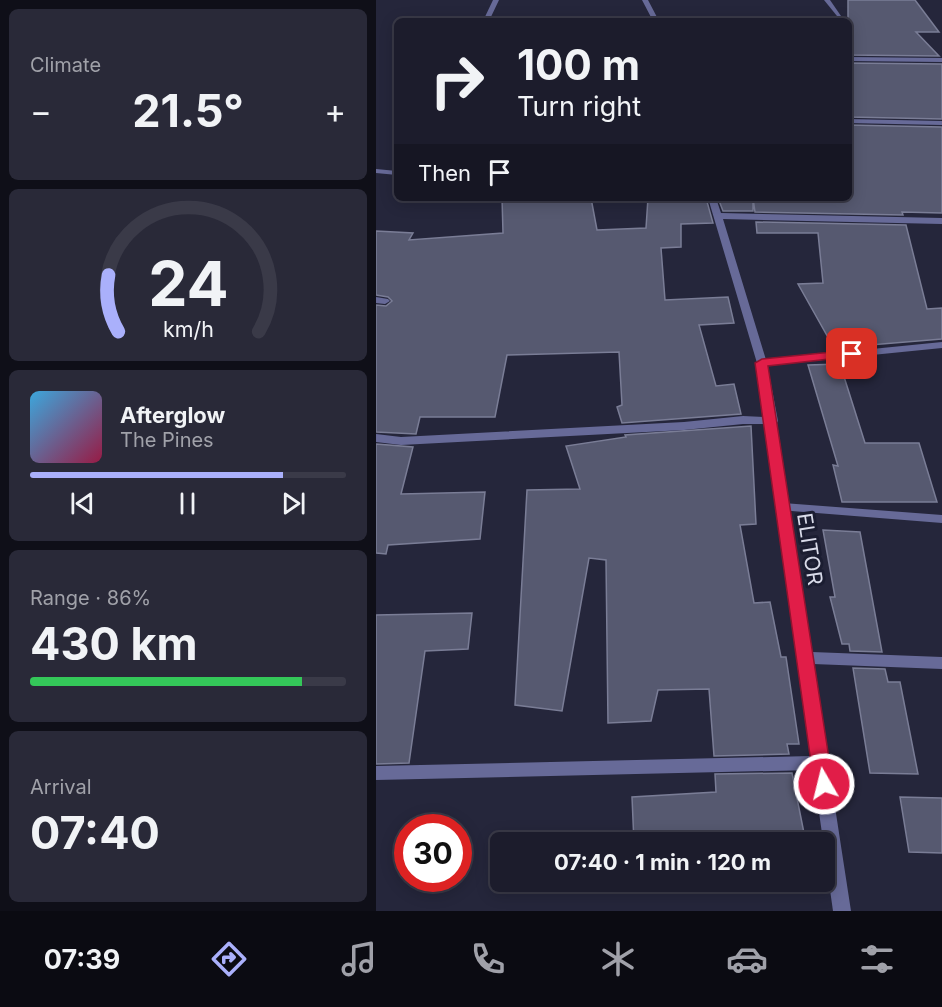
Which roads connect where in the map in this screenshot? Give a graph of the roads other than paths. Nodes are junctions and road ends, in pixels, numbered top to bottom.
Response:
1 (496, 0) edge
2 (645, 0) edge
3 (827, 0) edge
4 (839, 15) dead end
5 (487, 18) edge
6 (654, 18) edge
7 (852, 59) edge
8 (942, 60) edge
9 (852, 121) edge
10 (942, 123) edge
11 (376, 171) edge
12 (394, 173) edge
13 (713, 201) edge
14 (716, 216) junction
15 (942, 221) edge
16 (942, 345) edge
17 (762, 363) junction
18 (772, 422) junction
19 (376, 438) edge
20 (783, 507) junction
21 (942, 519) edge
22 (805, 658) junction
23 (942, 663) edge
24 (821, 763) junction
25 (376, 773) edge
26 (842, 911) edge

1 - 5 street
2 - 6 street
3 - 4 street
7 - 8 street
9 - 10 street
11 - 12 street
13 - 14 street, ELITOR
14 - 15 street
14 - 17 street, ELITOR
16 - 17 street
17 - 18 street, ELITOR
18 - 19 street
18 - 20 street, ELITOR
20 - 21 street
20 - 22 street, ELITOR
22 - 23 street
22 - 24 street, ELITOR
24 - 25 street
24 - 26 street, ELITOR

